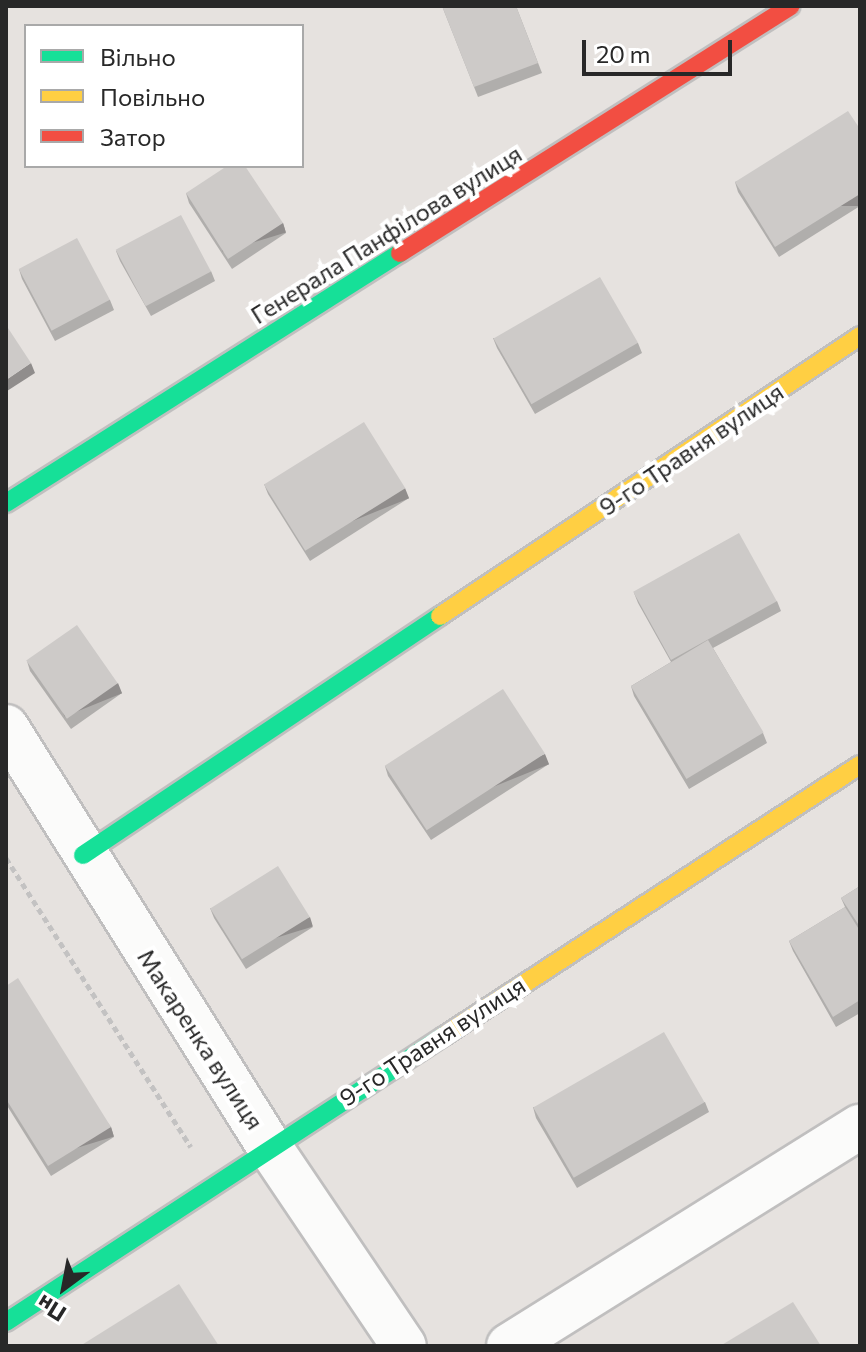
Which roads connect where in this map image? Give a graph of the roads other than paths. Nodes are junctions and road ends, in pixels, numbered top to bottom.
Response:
1 (791, 6) edge
2 (860, 336) edge
3 (6, 503) edge
4 (6, 727) edge
5 (860, 765) edge
6 (83, 855) junction
7 (860, 1127) edge
8 (269, 1146) junction
9 (6, 1322) edge
10 (404, 1346) edge
11 (509, 1346) edge

1 - 3 street, Генерала Панфілова вулиця
2 - 6 street, 9-го Травня вулиця
4 - 6 street, Макаренка вулиця
5 - 8 street, 9-го Травня вулиця
6 - 8 street, Макаренка вулиця
7 - 11 street
8 - 9 street, 9-го Травня вулиця
8 - 10 street, Макаренка вулиця

